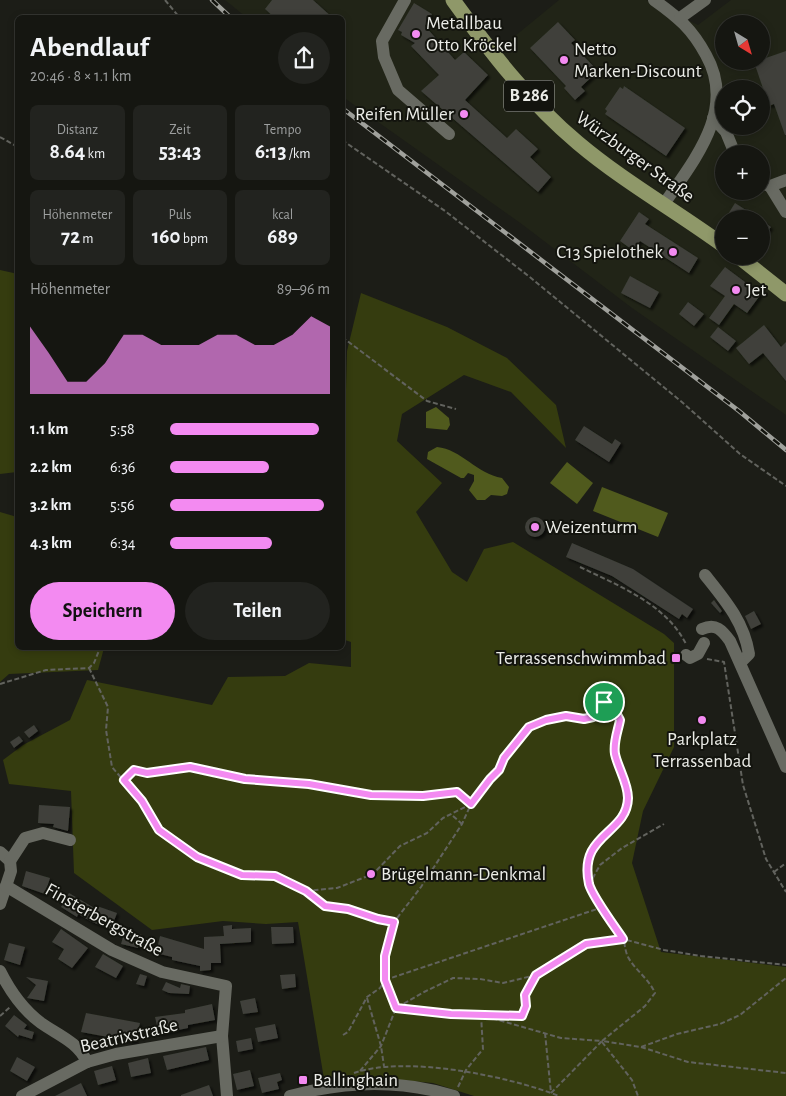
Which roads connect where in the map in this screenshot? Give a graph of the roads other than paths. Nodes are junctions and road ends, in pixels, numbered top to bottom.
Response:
1 (405, 0) edge
2 (453, 0) edge
3 (654, 0) edge
4 (705, 0) edge
5 (680, 18) junction
6 (714, 118) junction
7 (449, 134) dead end
8 (731, 145) edge
9 (786, 180) edge
10 (770, 184) edge
11 (770, 190) edge
12 (664, 204) junction
13 (786, 212) edge
14 (715, 240) edge
15 (750, 265) edge
16 (785, 291) edge
17 (705, 574) dead end
18 (702, 629) dead end
19 (704, 643) dead end
20 (686, 650) road end
21 (741, 662) junction
22 (786, 767) edge
23 (70, 840) dead end
24 (5, 857) edge
25 (6, 886) junction
26 (0, 904) edge
27 (0, 971) edge
28 (222, 1036) junction
29 (87, 1062) junction
30 (456, 1092) edge
31 (22, 1096) edge
32 (227, 1096) edge
33 (290, 1096) edge

1 - 7 street
2 - 12 main road, Würzburger Straße / B 286
3 - 5 street
4 - 5 street
5 - 6 street
6 - 8 street
6 - 12 street
9 - 10 street
11 - 13 street
12 - 14 main road, Würzburger Straße / B 286
15 - 16 main road
17 - 21 street
18 - 21 street
19 - 20 street
21 - 22 street
23 - 24 street
24 - 25 street
25 - 26 street
25 - 28 street, Finsterbergstraße
27 - 29 street
28 - 29 street, Beatrixstraße
28 - 32 street, Finsterbergstraße
29 - 31 street, Beatrixstraße
30 - 33 street

